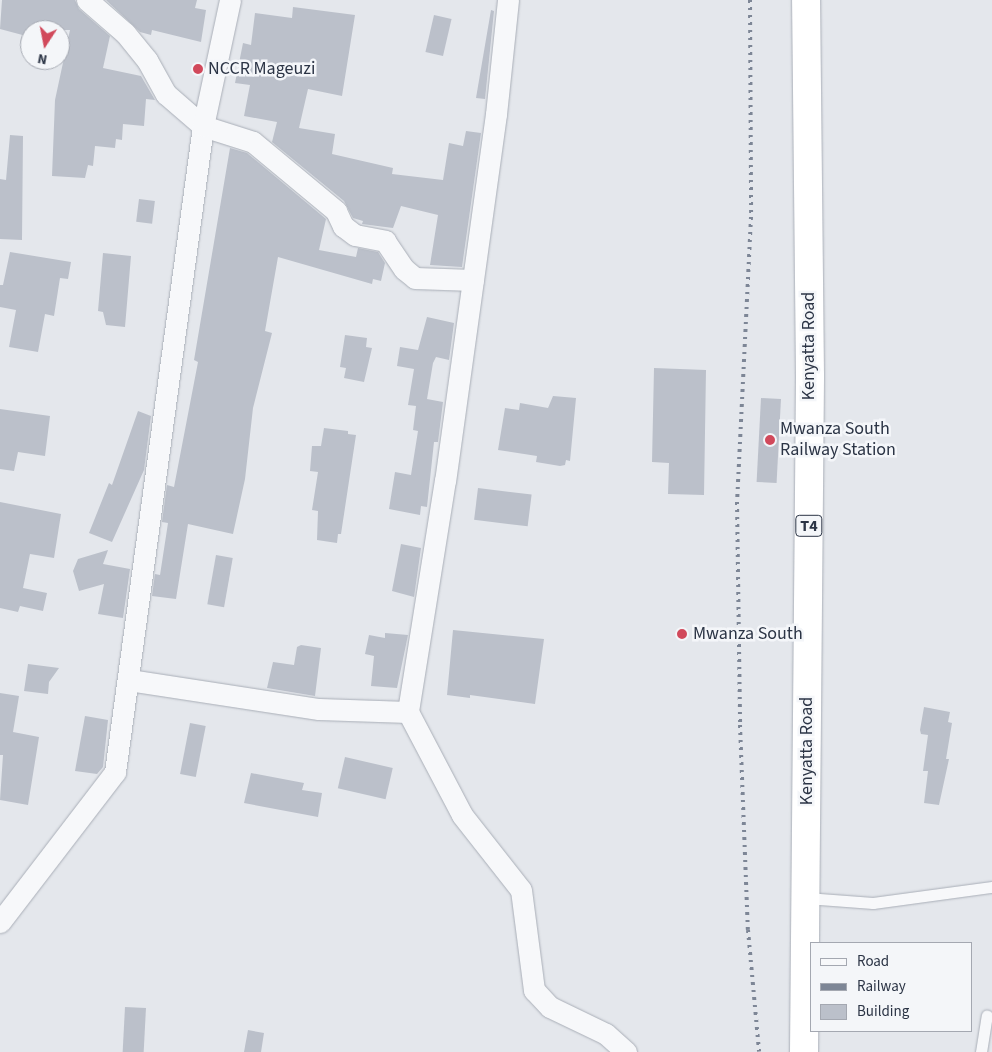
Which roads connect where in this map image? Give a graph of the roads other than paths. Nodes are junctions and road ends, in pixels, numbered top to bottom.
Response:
1 (87, 0) edge
2 (230, 0) edge
3 (508, 0) edge
4 (806, 0) edge
5 (203, 126) junction
6 (473, 280) junction
7 (129, 680) junction
8 (408, 712) junction
9 (992, 887) edge
10 (806, 898) junction
11 (0, 922) edge
12 (987, 1015) dead end
13 (626, 1052) edge
14 (804, 1052) edge
15 (981, 1052) edge

1 - 5 street
2 - 5 street
3 - 6 street
4 - 10 highway, Kenyatta Road / T4
5 - 6 street
5 - 7 street
6 - 8 street
7 - 8 street
7 - 11 street
8 - 13 street
9 - 10 lane
10 - 14 highway, Kenyatta Road / T4
12 - 15 lane

